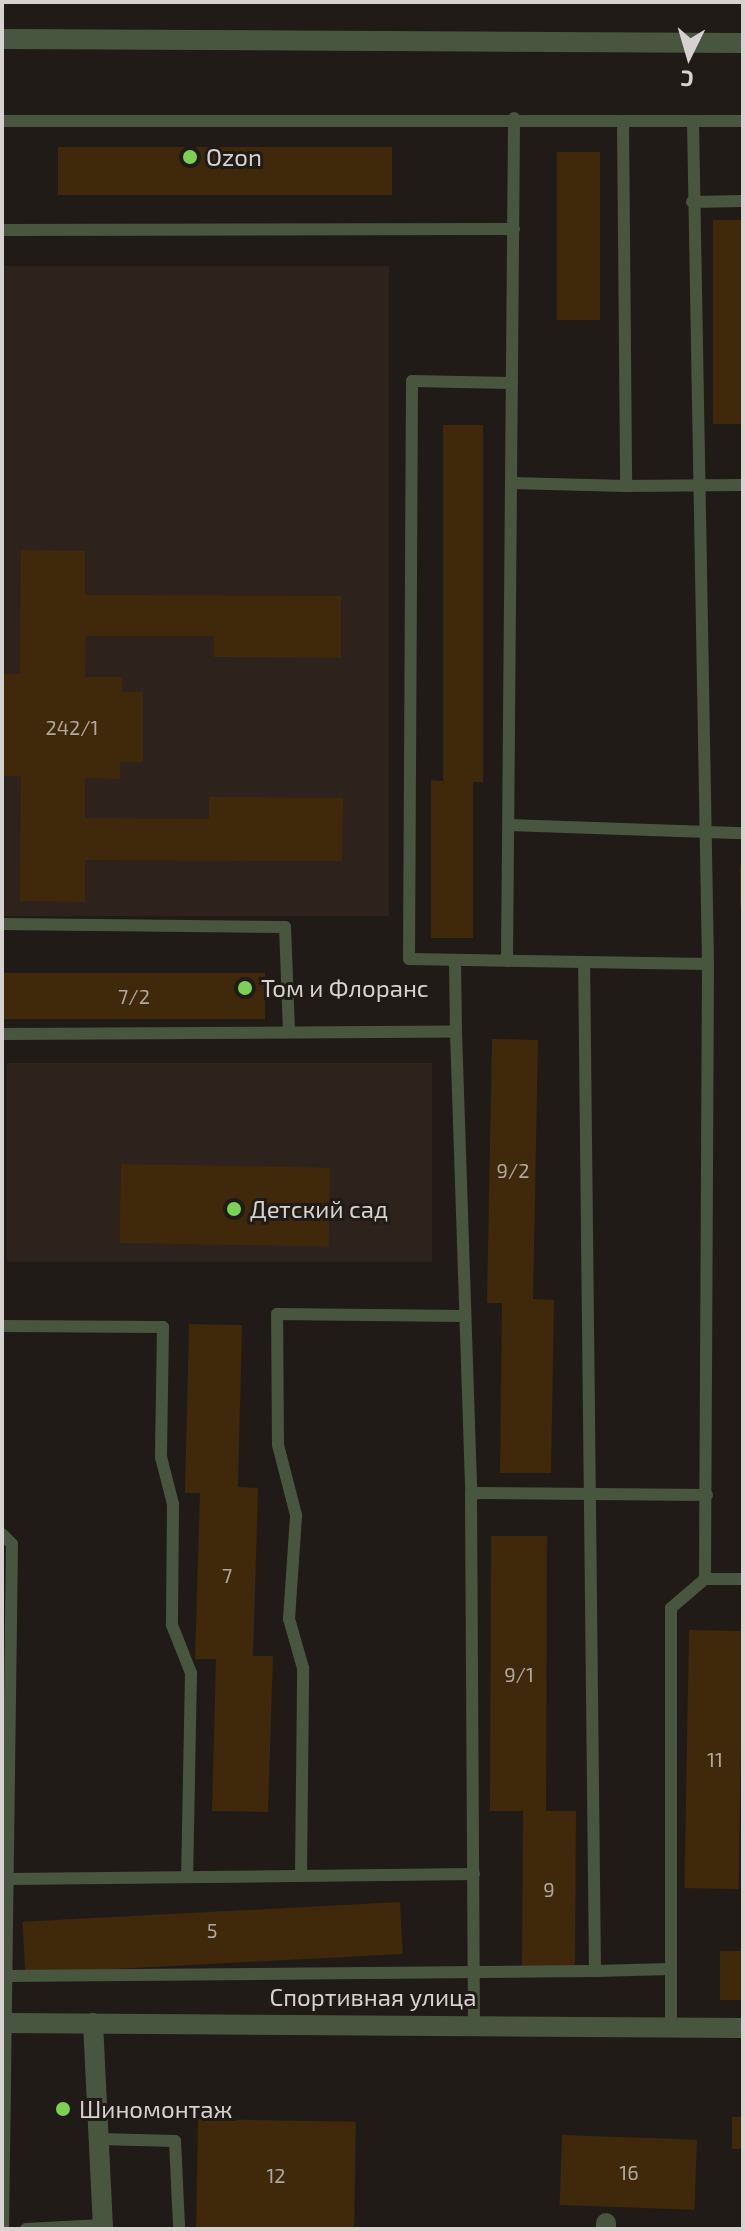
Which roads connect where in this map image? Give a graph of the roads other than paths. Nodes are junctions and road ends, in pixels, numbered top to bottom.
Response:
1 (2, 39) edge
2 (743, 43) edge
3 (514, 118) junction
4 (2, 121) edge
5 (623, 121) junction
6 (693, 121) junction
7 (743, 121) edge
8 (743, 201) edge
9 (692, 202) junction
10 (514, 229) junction
11 (2, 230) edge
12 (512, 383) junction
13 (511, 483) junction
14 (743, 485) edge
15 (626, 486) junction
16 (700, 486) junction
17 (509, 825) junction
18 (706, 832) junction
19 (743, 833) edge
20 (2, 924) edge
21 (455, 960) junction
22 (507, 961) junction
23 (584, 962) junction
24 (708, 964) junction
25 (289, 1031) junction
26 (456, 1032) junction
27 (2, 1034) edge
28 (463, 1316) junction
29 (2, 1326) edge
30 (471, 1493) junction
31 (707, 1495) junction
32 (590, 1497) junction
33 (2, 1534) edge
34 (705, 1579) junction
35 (743, 1579) edge
36 (474, 1874) junction
37 (301, 1876) junction
38 (187, 1877) junction
39 (6, 1879) junction
40 (3, 1930) edge
41 (670, 1969) junction
42 (595, 1971) junction
43 (473, 1973) junction
44 (3, 1976) edge
45 (3, 2023) edge
46 (93, 2023) junction
47 (474, 2024) junction
48 (671, 2026) junction
49 (743, 2028) edge
50 (2, 2059) edge
51 (99, 2139) junction
52 (179, 2226) dead end
53 (103, 2227) edge
54 (3, 2229) edge
55 (26, 2229) edge

1 - 2 street
3 - 4 lane
3 - 5 lane
3 - 10 lane
5 - 6 lane
5 - 15 lane
6 - 7 lane
6 - 9 lane
8 - 9 lane
9 - 16 lane
10 - 11 lane
10 - 12 lane
12 - 13 lane
12 - 21 lane
13 - 15 lane
13 - 17 lane
14 - 16 lane
15 - 16 lane
16 - 18 lane
17 - 18 lane
17 - 22 lane
18 - 19 lane
18 - 24 lane
20 - 25 lane
21 - 22 lane
21 - 26 lane
22 - 23 lane
23 - 24 lane
23 - 32 lane
24 - 31 lane
25 - 26 lane
25 - 27 lane
26 - 28 lane
28 - 30 lane
28 - 37 lane
29 - 38 lane
30 - 32 lane
30 - 36 lane
31 - 32 lane
31 - 34 lane
32 - 42 lane
33 - 39 lane
34 - 35 lane
34 - 41 lane
36 - 37 lane
36 - 43 lane
37 - 38 lane
38 - 39 lane
39 - 40 lane
40 - 44 lane
41 - 42 lane
41 - 48 lane
42 - 43 lane
43 - 44 lane
43 - 47 lane
44 - 45 lane
45 - 46 street, Спортивная улица
45 - 50 lane
46 - 47 street, Спортивная улица
46 - 51 street
47 - 48 street, Спортивная улица
48 - 49 street, Спортивная улица
50 - 54 lane
51 - 52 lane
51 - 53 street
53 - 55 lane

